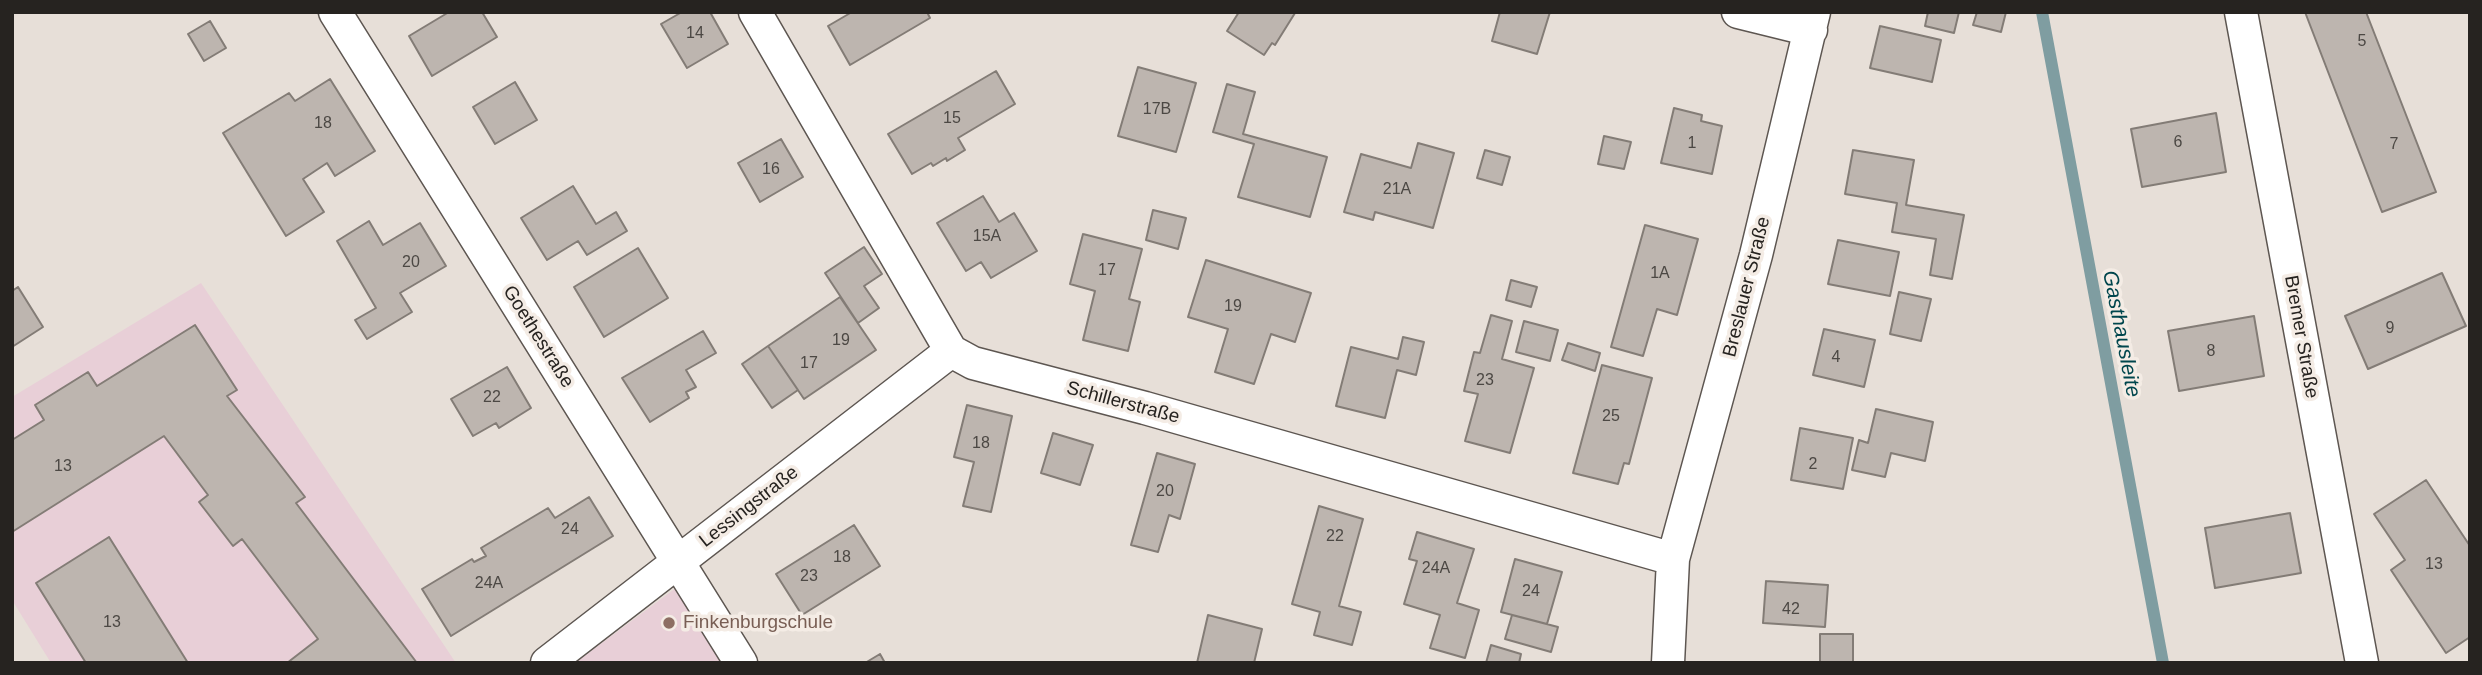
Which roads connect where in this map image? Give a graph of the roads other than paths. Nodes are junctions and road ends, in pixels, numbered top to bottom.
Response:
1 (335, 12) edge
2 (755, 12) edge
3 (1738, 12) edge
4 (2241, 12) edge
5 (1812, 21) edge
6 (951, 351) junction
7 (1673, 559) junction
8 (678, 561) junction
9 (547, 663) edge
10 (741, 663) edge
11 (1668, 663) edge
12 (2361, 663) edge

1 - 8 street, Goethestraße
2 - 6 street
3 - 5 street
4 - 12 street, Bremer Straße
5 - 7 street, Breslauer Straße
6 - 7 street, Schillerstraße
6 - 8 street, Lessingstraße
7 - 11 street, Breslauer Straße
8 - 9 street, Lessingstraße
8 - 10 street, Goethestraße

